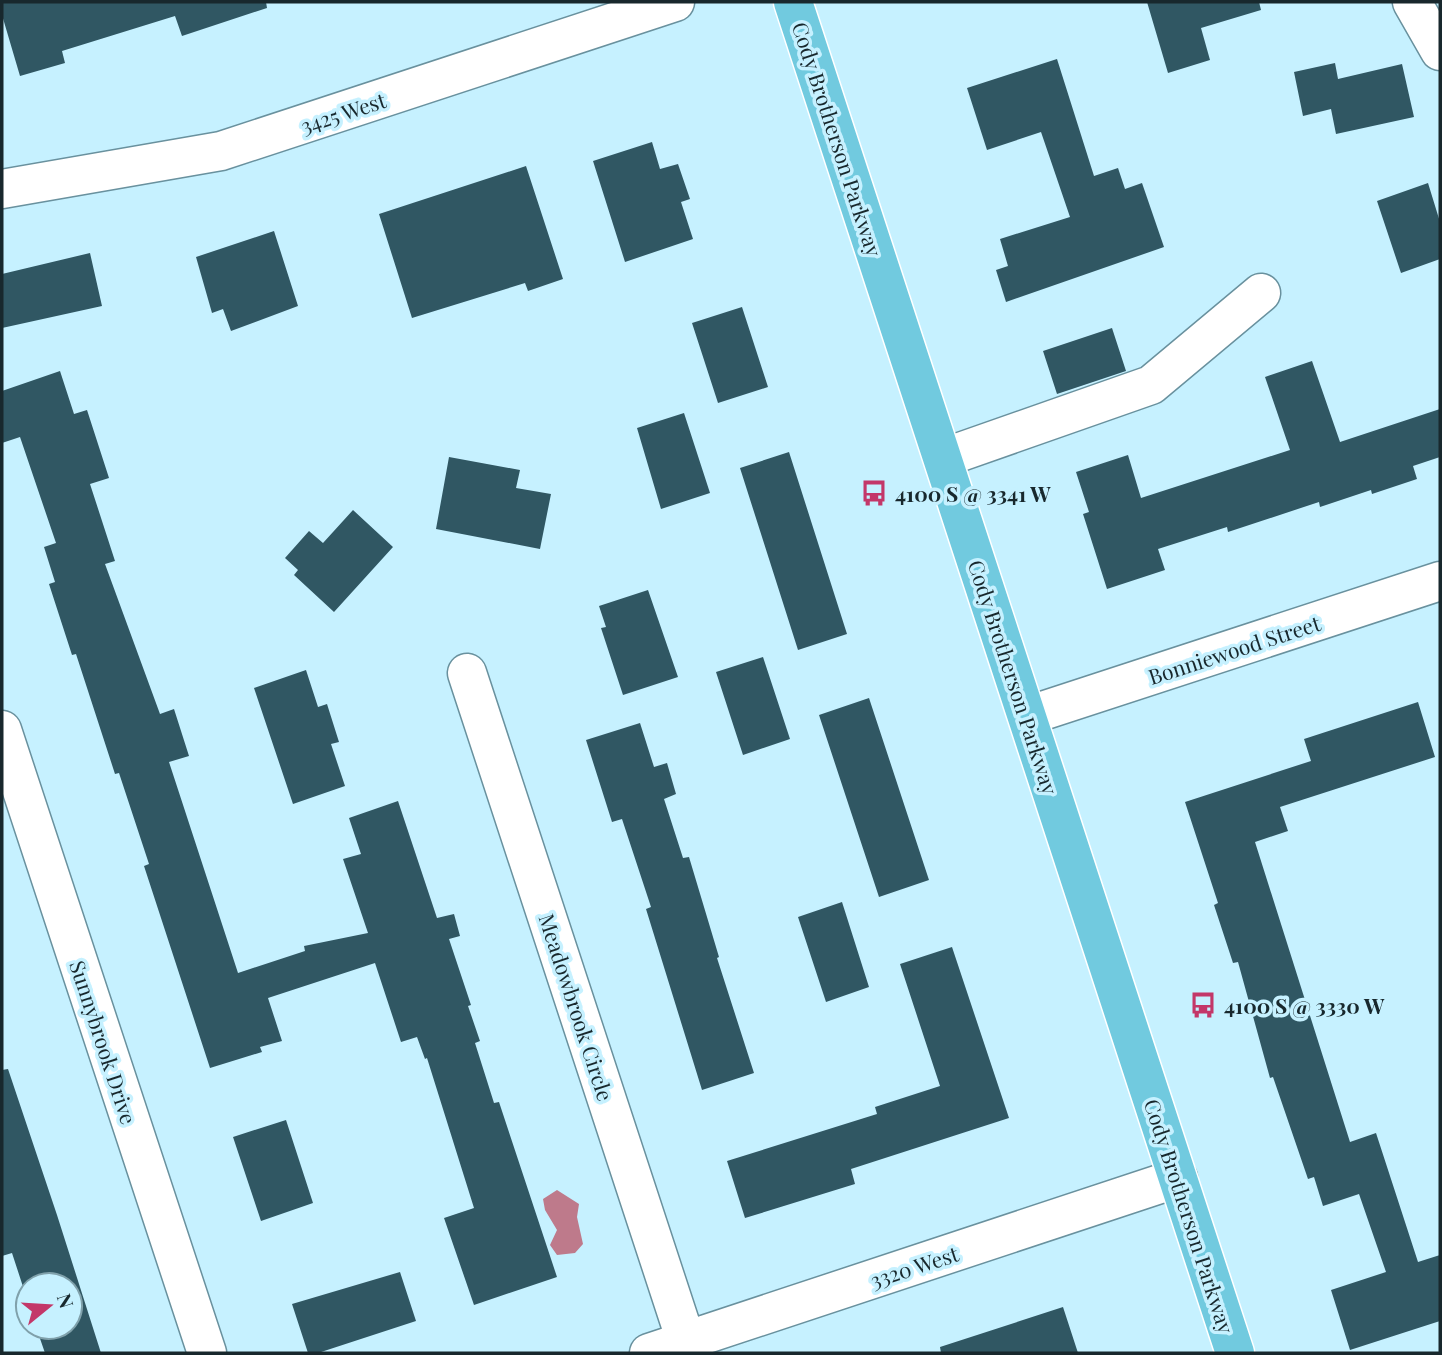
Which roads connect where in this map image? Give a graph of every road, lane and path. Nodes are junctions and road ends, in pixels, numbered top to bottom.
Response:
1 (675, 2) edge
2 (793, 2) edge
3 (1412, 2) edge
4 (1440, 51) edge
5 (2, 190) edge
6 (1261, 293) dead end
7 (943, 458) junction
8 (1440, 581) edge
9 (467, 673) dead end
10 (1027, 716) junction
11 (2, 730) edge
12 (13, 799) edge
13 (1178, 1178) junction
14 (686, 1341) junction
15 (207, 1353) edge
16 (649, 1353) edge
17 (1235, 1353) edge

1 - 5 street, 3425 West
2 - 7 main road, Cody Brotherson Parkway
3 - 4 street
6 - 7 street
7 - 10 main road, Cody Brotherson Parkway
8 - 10 street, Bonniewood Street
9 - 14 street, Meadowbrook Circle
10 - 13 main road, Cody Brotherson Parkway
11 - 12 street, Sunnybrook Drive
12 - 15 street, Sunnybrook Drive
13 - 14 street, 3320 West
13 - 17 main road, Cody Brotherson Parkway
14 - 16 street, 3320 West

